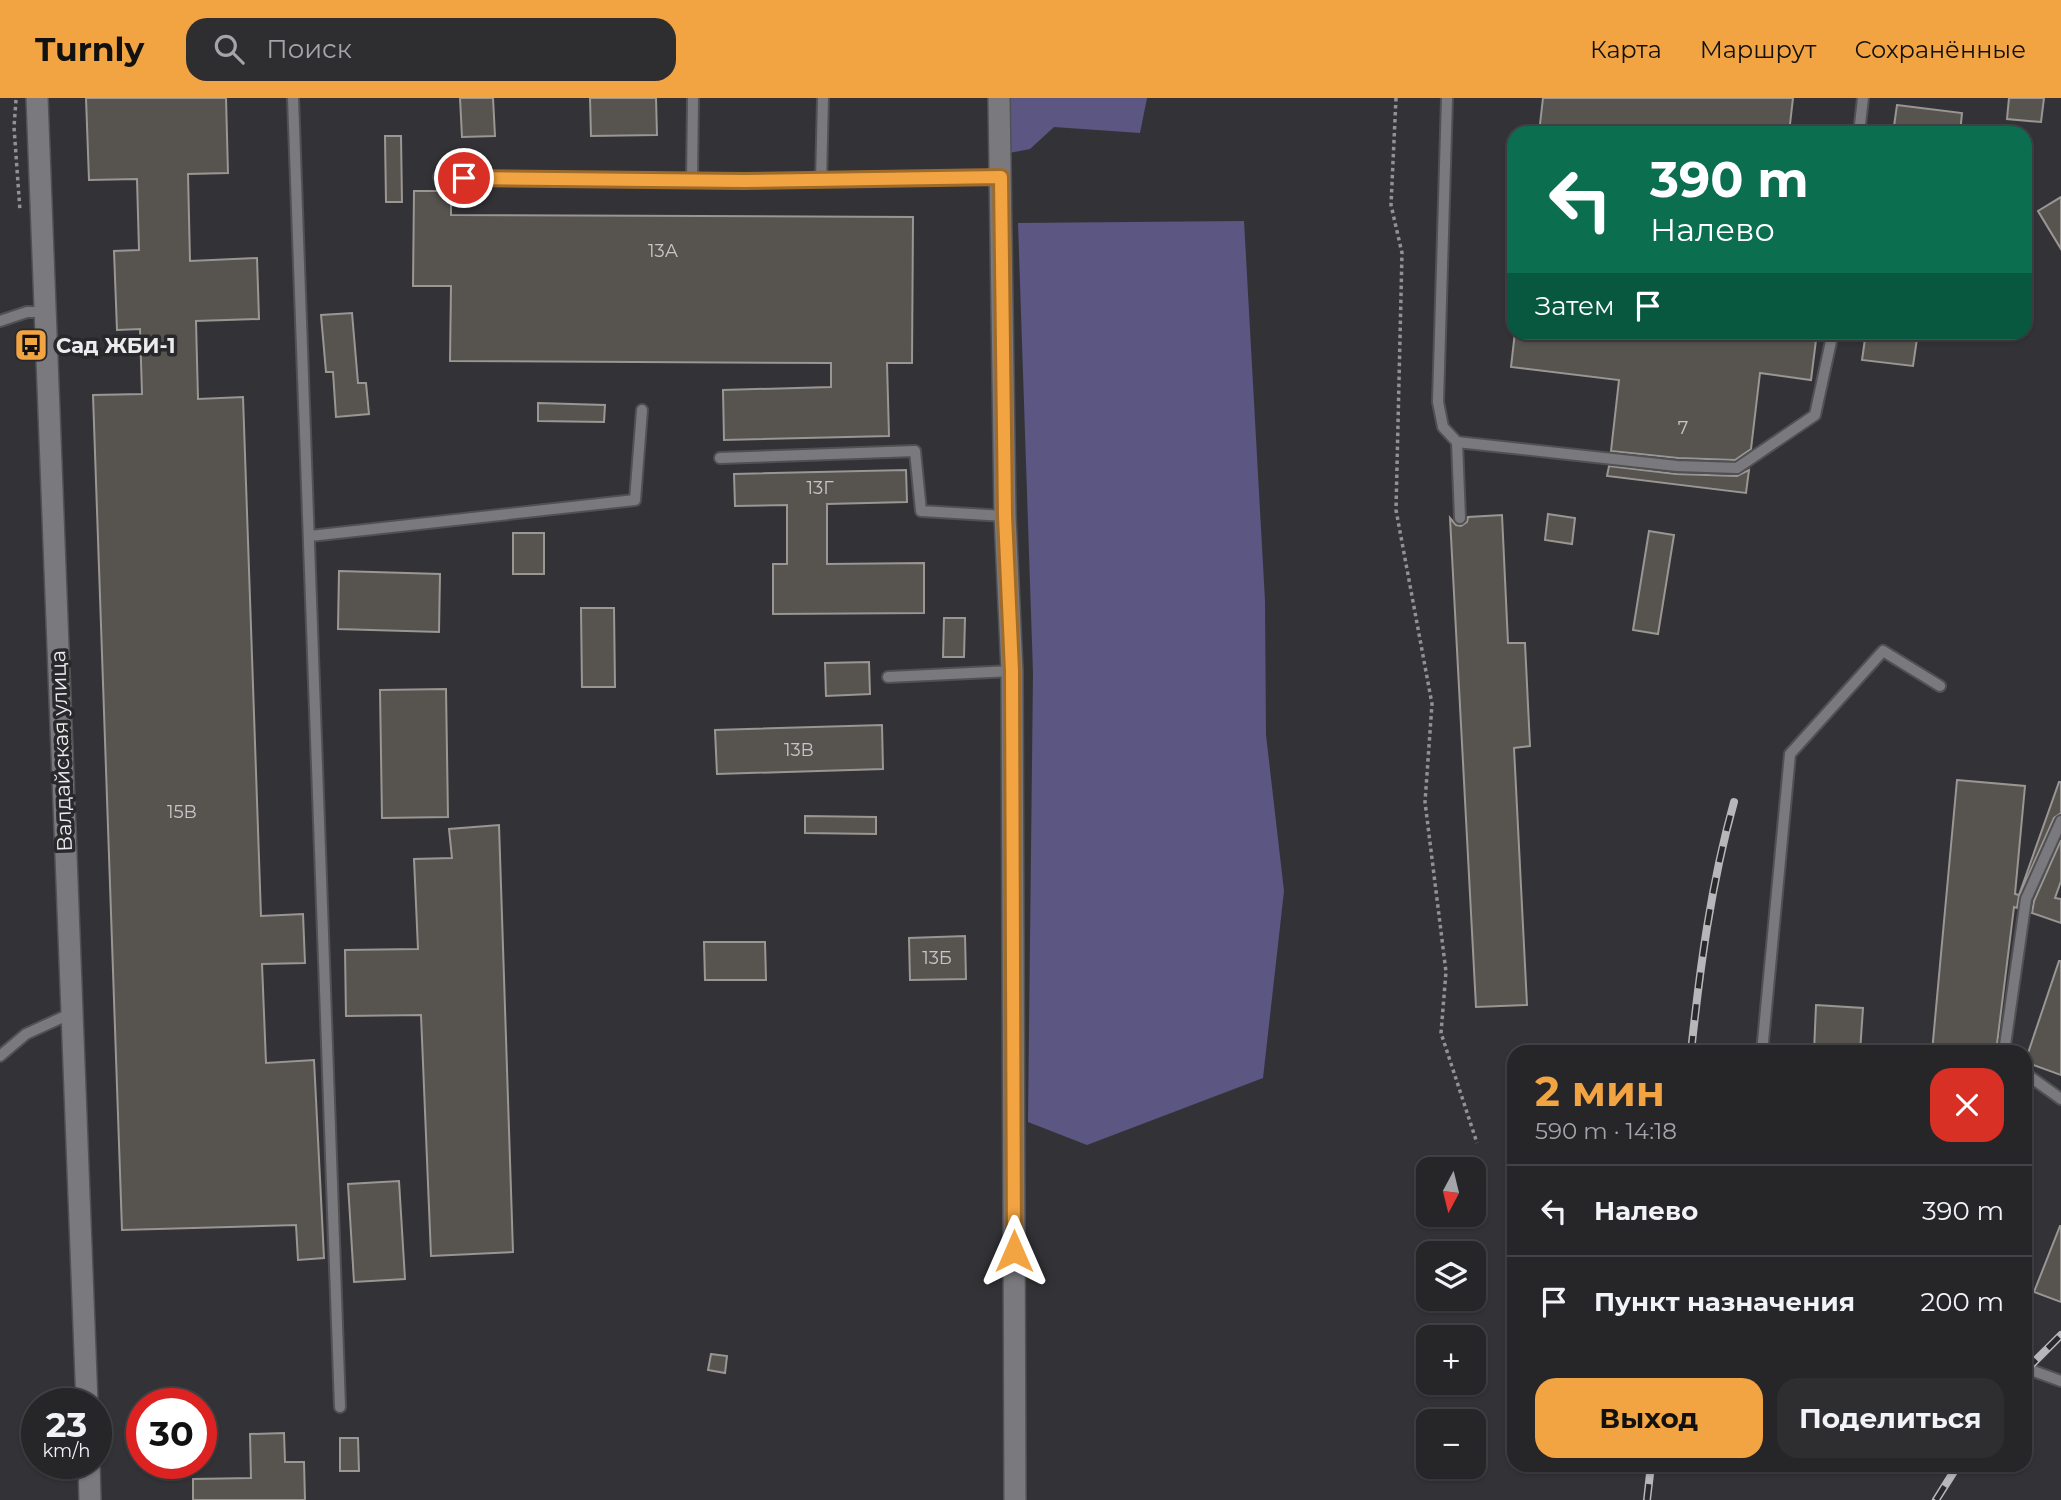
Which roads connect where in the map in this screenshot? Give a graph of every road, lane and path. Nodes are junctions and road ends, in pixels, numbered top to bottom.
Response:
1 (37, 98) edge
2 (293, 98) edge
3 (693, 98) edge
4 (823, 98) edge
5 (999, 98) edge
6 (1396, 98) edge
7 (1447, 98) edge
8 (1863, 98) edge
9 (1860, 126) edge
10 (439, 177) dead end
11 (1001, 177) junction
12 (692, 181) junction
13 (821, 181) junction
14 (44, 312) junction
15 (0, 321) edge
16 (1831, 340) edge
17 (642, 410) dead end
18 (1457, 442) junction
19 (720, 458) dead end
20 (1005, 516) junction
21 (1460, 518) dead end
22 (310, 536) junction
23 (1012, 671) junction
24 (888, 677) dead end
25 (1940, 686) dead end
26 (2061, 821) edge
27 (72, 1013) junction
28 (1763, 1045) edge
29 (2005, 1045) edge
30 (0, 1056) edge
31 (2032, 1078) edge
32 (2061, 1099) edge
33 (1477, 1143) dead end
34 (2032, 1371) edge
35 (2061, 1381) edge
36 (85, 1388) edge
37 (340, 1407) dead end
38 (89, 1479) edge
39 (90, 1500) edge
40 (1015, 1500) edge

1 - 14 street, Валдайская улица
2 - 22 lane
3 - 12 lane
4 - 13 lane
5 - 11 street
6 - 33 path
7 - 18 lane
8 - 9 lane
10 - 12 lane
11 - 13 lane
11 - 20 street
12 - 13 lane
14 - 15 lane
14 - 27 street, Валдайская улица
16 - 18 lane
17 - 22 lane
18 - 21 lane
19 - 20 lane
20 - 23 street
22 - 37 lane
23 - 24 lane
23 - 40 street
25 - 28 lane
26 - 29 lane
27 - 30 lane
27 - 36 street, Валдайская улица
31 - 32 lane
34 - 35 lane
38 - 39 street

